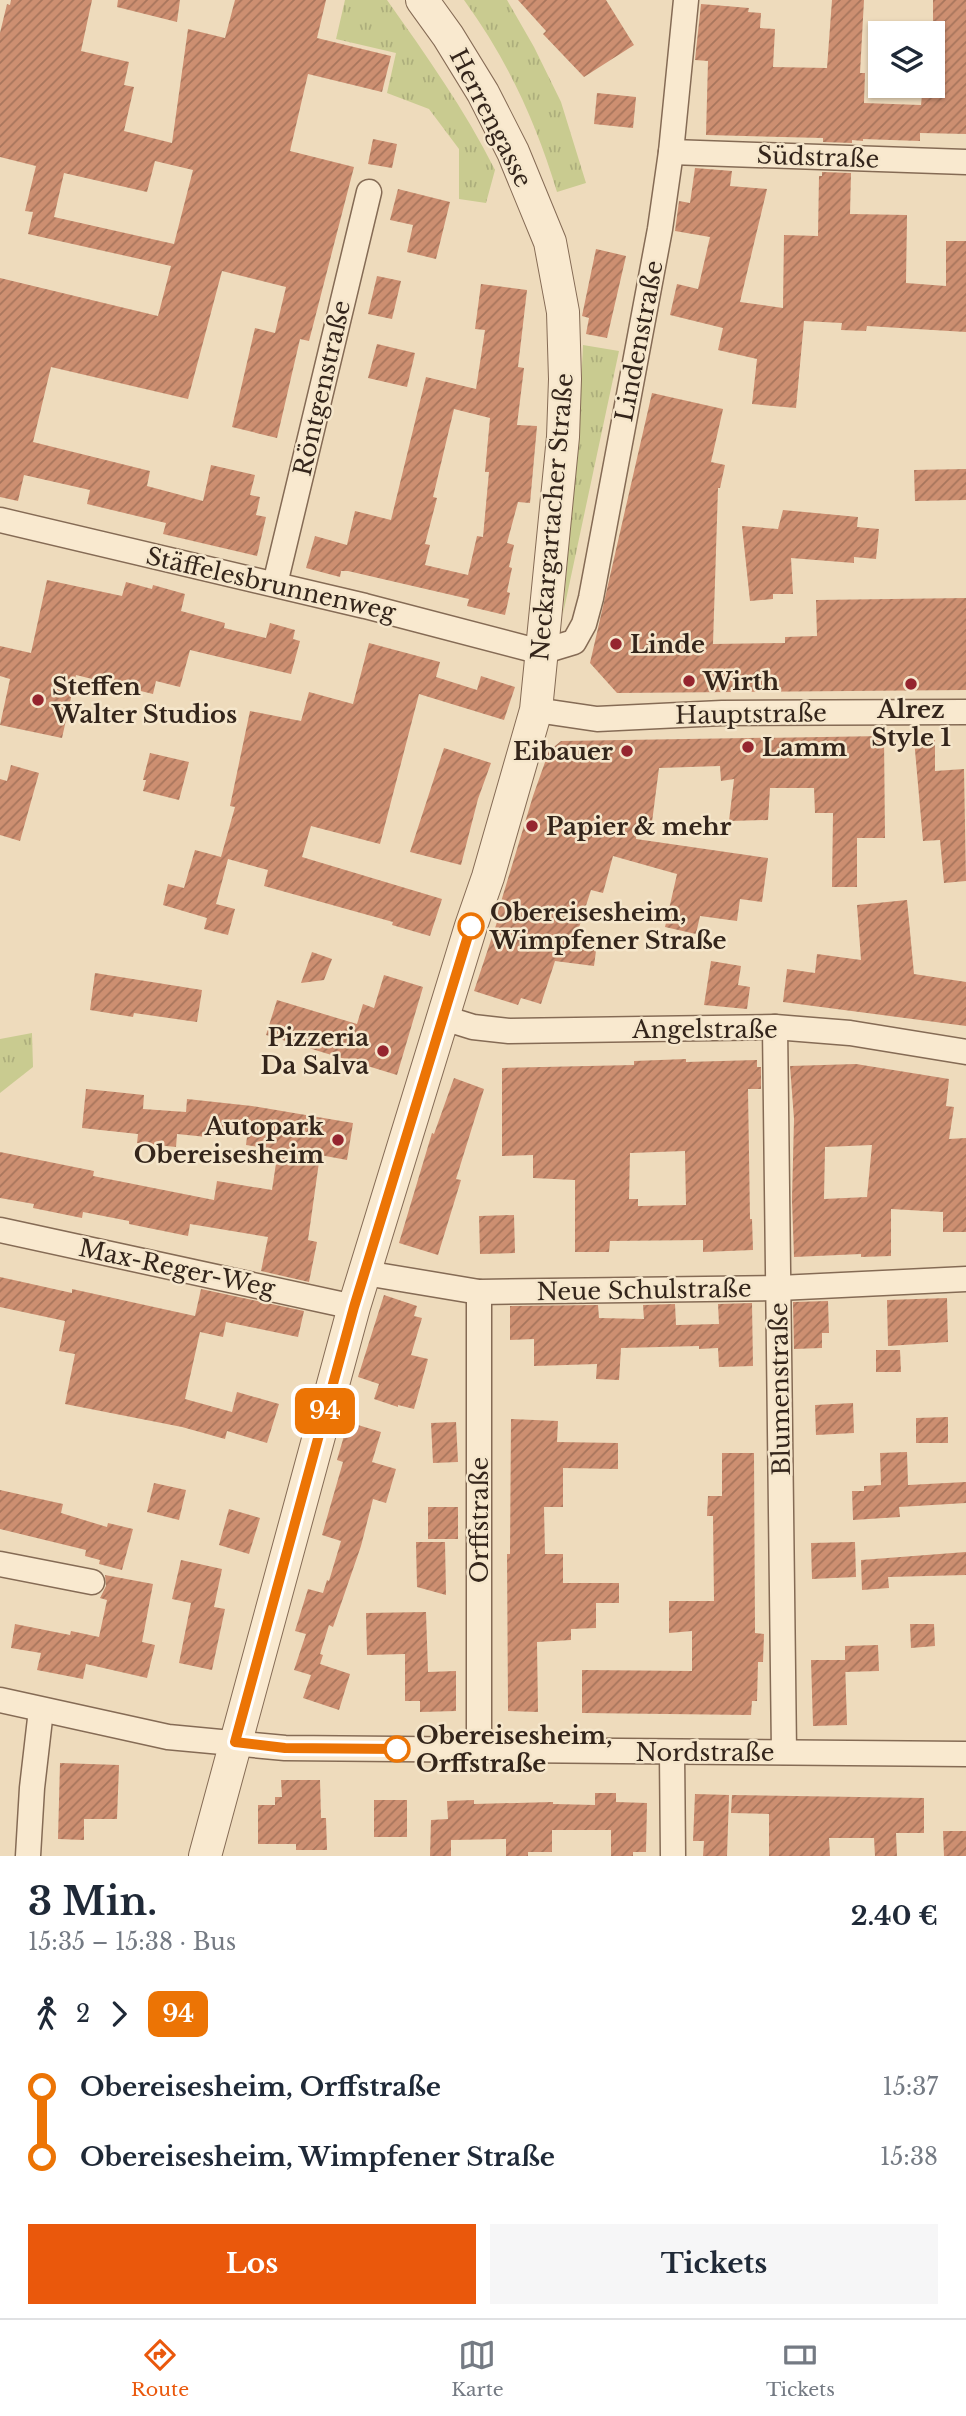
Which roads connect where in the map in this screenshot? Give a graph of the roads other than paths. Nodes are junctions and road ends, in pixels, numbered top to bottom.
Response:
1 (422, 0) edge
2 (686, 0) edge
3 (671, 152) junction
4 (966, 162) edge
5 (369, 192) dead end
6 (550, 242) joint
7 (0, 520) edge
8 (275, 584) junction
9 (541, 652) junction
10 (536, 710) junction
11 (966, 712) edge
12 (444, 1018) junction
13 (775, 1027) junction
14 (966, 1052) edge
15 (0, 1230) edge
16 (365, 1273) junction
17 (966, 1279) edge
18 (779, 1288) junction
19 (479, 1292) junction
20 (354, 1307) junction
21 (0, 1564) edge
22 (92, 1583) dead end
23 (0, 1700) edge
24 (41, 1710) junction
25 (235, 1742) junction
26 (479, 1749) junction
27 (784, 1752) junction
28 (672, 1753) junction
29 (966, 1754) edge
30 (28, 1856) edge
31 (205, 1856) edge
32 (673, 1856) edge

1 - 6 street, Herrengasse
2 - 3 street, Lindenstraße
3 - 4 street, Südstraße
3 - 9 street, Lindenstraße
5 - 8 street, Röntgenstraße
6 - 9 street, Neckargartacher Straße
7 - 8 street, Stäffelesbrunnenweg
8 - 9 street, Stäffelesbrunnenweg
9 - 10 street, Neckargartacher Straße
10 - 11 street, Hauptstraße
10 - 12 street, Neckargartacher Straße
12 - 13 street, Angelstraße
12 - 16 street, Neckargartacher Straße
13 - 14 street, Angelstraße
13 - 18 street, Blumenstraße
15 - 20 street, Max-Reger-Weg
16 - 19 street, Neue Schulstraße
16 - 20 street, Neckargartacher Straße
17 - 18 street, Neue Schulstraße
18 - 19 street, Neue Schulstraße
18 - 27 street, Blumenstraße
19 - 26 street, Orffstraße
20 - 25 street, Neckargartacher Straße
21 - 22 street
23 - 24 street, Nordstraße
24 - 25 street, Nordstraße
24 - 30 street
25 - 26 street, Nordstraße
25 - 31 street, Neckargartacher Straße
26 - 28 street, Nordstraße
27 - 28 street, Nordstraße
27 - 29 street, Nordstraße
28 - 32 street

